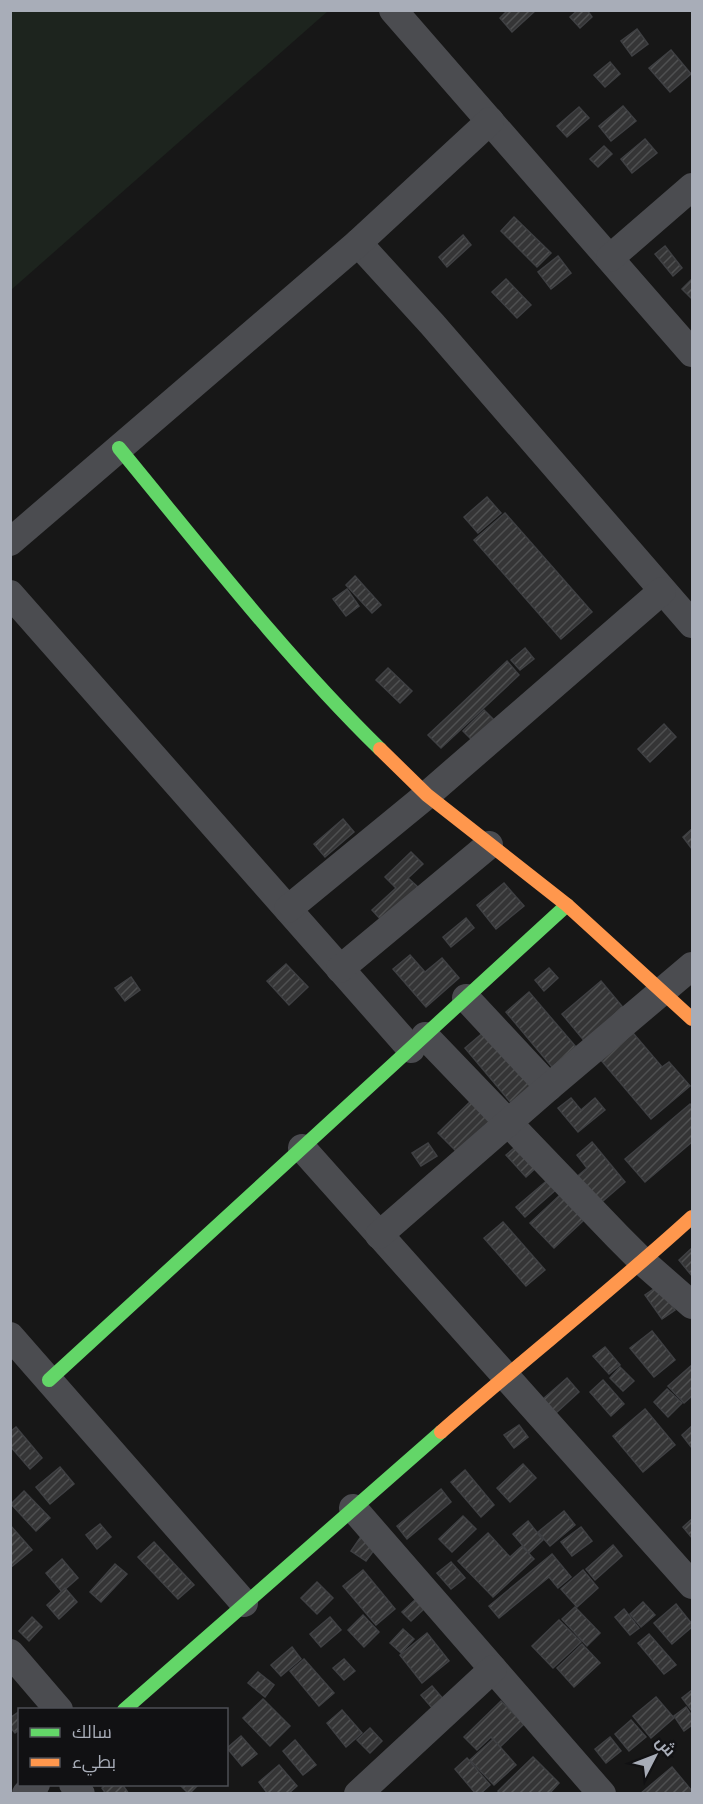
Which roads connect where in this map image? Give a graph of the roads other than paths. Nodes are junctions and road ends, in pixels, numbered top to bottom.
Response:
1 (393, 10) edge
2 (490, 121) junction
3 (693, 187) edge
4 (358, 243) junction
5 (610, 258) junction
6 (693, 353) edge
7 (119, 448) junction
8 (10, 542) edge
9 (662, 591) junction
10 (10, 594) edge
11 (693, 624) edge
12 (427, 795) junction
13 (489, 845) junction
14 (567, 905) junction
15 (288, 909) junction
16 (693, 966) edge
17 (340, 969) junction
18 (663, 992) junction
19 (466, 998) junction
20 (693, 1020) edge
21 (418, 1042) junction
22 (549, 1087) junction
23 (508, 1122) junction
24 (302, 1148) junction
25 (693, 1217) edge
26 (379, 1235) junction
27 (643, 1262) junction
28 (693, 1305) edge
29 (10, 1336) edge
30 (505, 1376) junction
31 (49, 1380) junction
32 (353, 1508) junction
33 (693, 1585) edge
34 (244, 1603) junction
35 (10, 1653) edge
36 (493, 1669) junction
37 (57, 1708) edge
38 (126, 1708) edge
39 (358, 1794) edge
40 (602, 1794) edge

1 - 2 street
2 - 4 street
2 - 5 street
3 - 5 street
4 - 7 street
4 - 9 street
5 - 6 street
7 - 8 street
7 - 12 street
9 - 11 street
9 - 12 street
10 - 15 street
12 - 13 street
12 - 15 street
13 - 14 street
13 - 17 street
14 - 18 street
14 - 19 street
15 - 17 street
16 - 18 street
17 - 21 street
18 - 20 street
18 - 22 street
19 - 21 street
19 - 22 street
21 - 23 street
21 - 24 street
22 - 23 street
23 - 26 street
23 - 27 street
24 - 26 street
24 - 31 street
25 - 27 street
26 - 30 street
27 - 28 street
27 - 30 street
29 - 31 street
30 - 32 street
30 - 33 street
31 - 34 street
32 - 34 street
32 - 36 street
34 - 38 street
35 - 37 street
36 - 39 street
36 - 40 street

